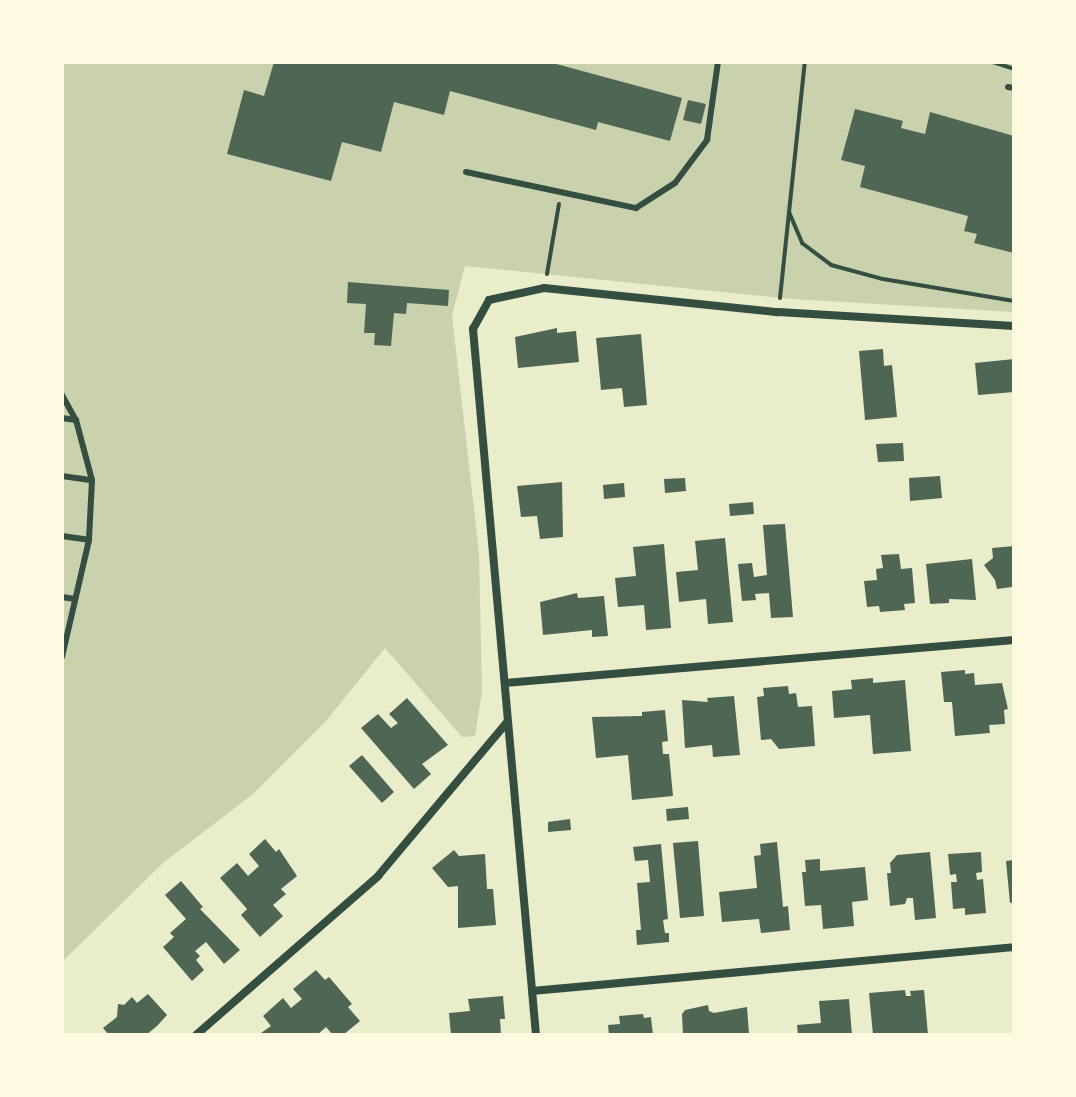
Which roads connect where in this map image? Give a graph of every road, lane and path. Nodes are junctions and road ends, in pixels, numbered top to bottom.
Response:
1 (718, 62) edge
2 (805, 62) edge
3 (993, 62) edge
4 (1014, 69) edge
5 (466, 172) dead end
6 (560, 194) junction
7 (789, 212) junction
8 (544, 288) junction
9 (1014, 301) edge
10 (778, 312) junction
11 (1014, 326) edge
12 (62, 395) edge
13 (62, 418) edge
14 (76, 420) junction
15 (62, 476) edge
16 (92, 480) junction
17 (62, 536) edge
18 (89, 540) junction
19 (62, 597) edge
20 (75, 599) junction
21 (1014, 640) edge
22 (62, 657) edge
23 (505, 683) junction
24 (507, 722) junction
25 (1014, 947) edge
26 (532, 991) junction
27 (196, 1035) edge
28 (536, 1035) edge

1 - 6 lane
2 - 7 path
3 - 4 path
5 - 6 lane
6 - 8 path
7 - 9 path
7 - 10 path
8 - 10 street
8 - 23 street
10 - 11 street
12 - 14 lane
13 - 14 lane
14 - 16 lane
15 - 16 lane
16 - 18 lane
17 - 18 lane
18 - 20 lane
19 - 20 lane
20 - 22 lane
21 - 23 street
23 - 24 street
24 - 26 street
24 - 27 street
25 - 26 street
26 - 28 street

